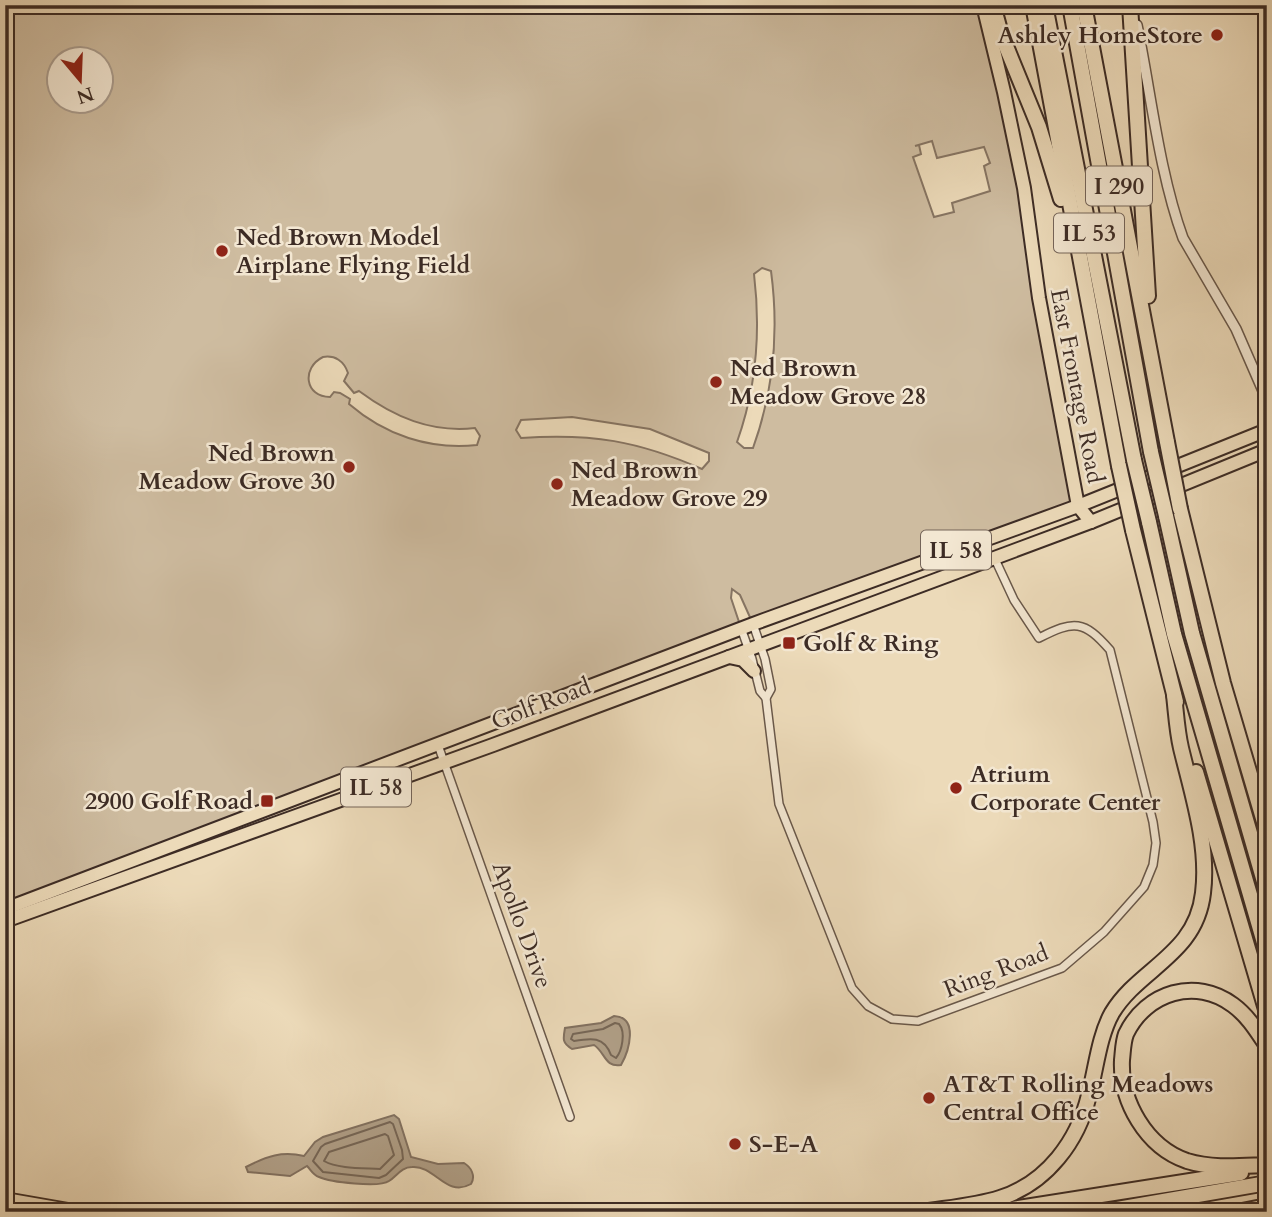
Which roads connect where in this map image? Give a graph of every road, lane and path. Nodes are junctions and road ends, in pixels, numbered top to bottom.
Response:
1 (984, 5) edge
2 (993, 5) edge
3 (1033, 5) edge
4 (1045, 5) edge
5 (1070, 5) edge
6 (1084, 5) edge
7 (1132, 5) edge
8 (1082, 270) junction
9 (1153, 367) junction
10 (1267, 400) edge
11 (1267, 430) edge
12 (1263, 454) edge
13 (1079, 506) junction
14 (1091, 522) junction
15 (994, 557) junction
16 (747, 626) junction
17 (754, 648) junction
18 (728, 657) junction
19 (754, 671) junction
20 (1174, 695) junction
21 (766, 698) junction
22 (438, 745) junction
23 (444, 762) junction
24 (1253, 785) junction
25 (1267, 815) edge
26 (1267, 832) edge
27 (1267, 892) edge
28 (5, 909) edge
29 (5, 921) edge
30 (1267, 953) edge
31 (1267, 1013) edge
32 (1267, 1046) edge
33 (570, 1117) dead end
34 (1267, 1167) edge
35 (1267, 1183) edge
36 (5, 1200) edge
37 (1267, 1206) edge
38 (74, 1212) edge
39 (922, 1212) edge
40 (993, 1212) edge
41 (1100, 1212) edge
42 (1237, 1212) edge

1 - 13 main road, East Frontage Road
2 - 8 highway
3 - 8 highway, I 290
4 - 30 highway, IL 53, bridge
5 - 27 highway, IL 53, bridge
6 - 9 highway, I 290
7 - 9 highway
7 - 10 street
8 - 20 highway, I 290, bridge
9 - 24 highway, I 290, bridge
11 - 13 main road, IL 58
12 - 14 main road, IL 58
13 - 14 main road, East Frontage Road
13 - 16 main road, Golf Road / IL 58
14 - 15 main road, Golf Road / IL 58
15 - 17 main road, Golf Road / IL 58
15 - 21 street, Ring Road
16 - 17 street, Ring Road
16 - 17 street, Ring Road
16 - 22 main road, Golf Road / IL 58
17 - 18 main road, Golf Road / IL 58
17 - 19 street, Ring Road
17 - 21 street, Ring Road
18 - 19 main road
18 - 23 main road, Golf Road / IL 58
19 - 21 street, Ring Road
20 - 31 highway, I 290
20 - 39 highway
22 - 23 street, Apollo Drive
22 - 28 main road, Golf Road / IL 58
23 - 29 main road, Golf Road / IL 58
23 - 33 street, Apollo Drive
24 - 25 highway
24 - 26 highway, I 290
32 - 34 highway
34 - 40 highway
35 - 41 highway
36 - 38 highway
37 - 42 highway

